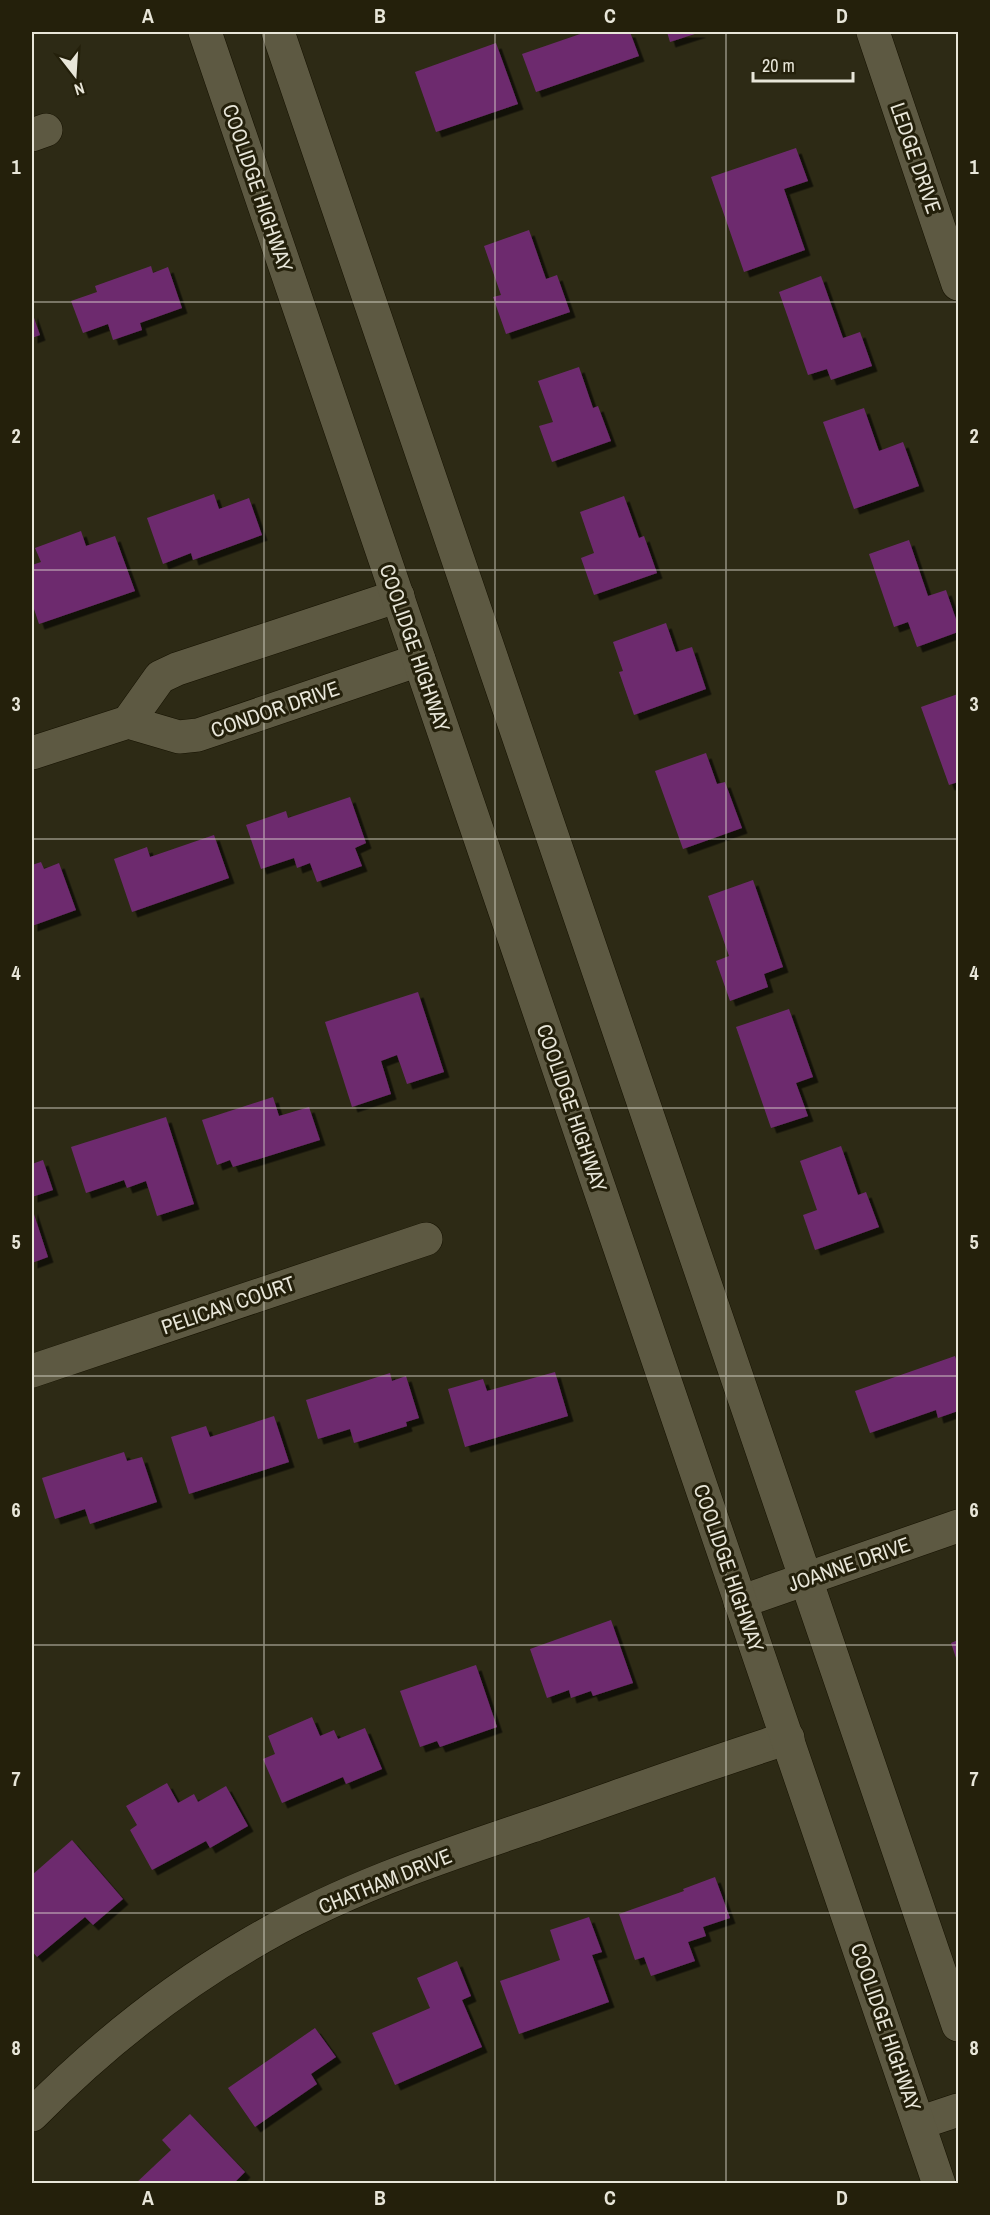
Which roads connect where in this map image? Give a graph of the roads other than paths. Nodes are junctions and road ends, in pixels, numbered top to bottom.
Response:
1 (206, 32) edge
2 (278, 32) edge
3 (873, 32) edge
4 (958, 284) edge
5 (398, 596) junction
6 (419, 660) junction
7 (128, 722) junction
8 (32, 753) edge
9 (426, 1239) dead end
10 (32, 1371) edge
11 (958, 1526) edge
12 (806, 1579) junction
13 (741, 1602) junction
14 (788, 1737) junction
15 (958, 2025) edge
16 (958, 2110) edge
17 (32, 2115) edge
18 (919, 2123) junction
19 (939, 2184) edge

1 - 5 main road, COOLIDGE HIGHWAY
2 - 12 main road
3 - 4 main road, LEDGE DRIVE
5 - 6 main road, COOLIDGE HIGHWAY
5 - 7 main road
6 - 7 main road, CONDOR DRIVE
6 - 13 main road, COOLIDGE HIGHWAY
7 - 8 main road
9 - 10 main road, PELICAN COURT
11 - 12 main road, JOANNE DRIVE
12 - 13 main road, JOANNE DRIVE
12 - 15 main road
13 - 14 main road, COOLIDGE HIGHWAY
14 - 17 main road, CHATHAM DRIVE
14 - 18 main road, COOLIDGE HIGHWAY
16 - 18 main road
18 - 19 main road, COOLIDGE HIGHWAY

